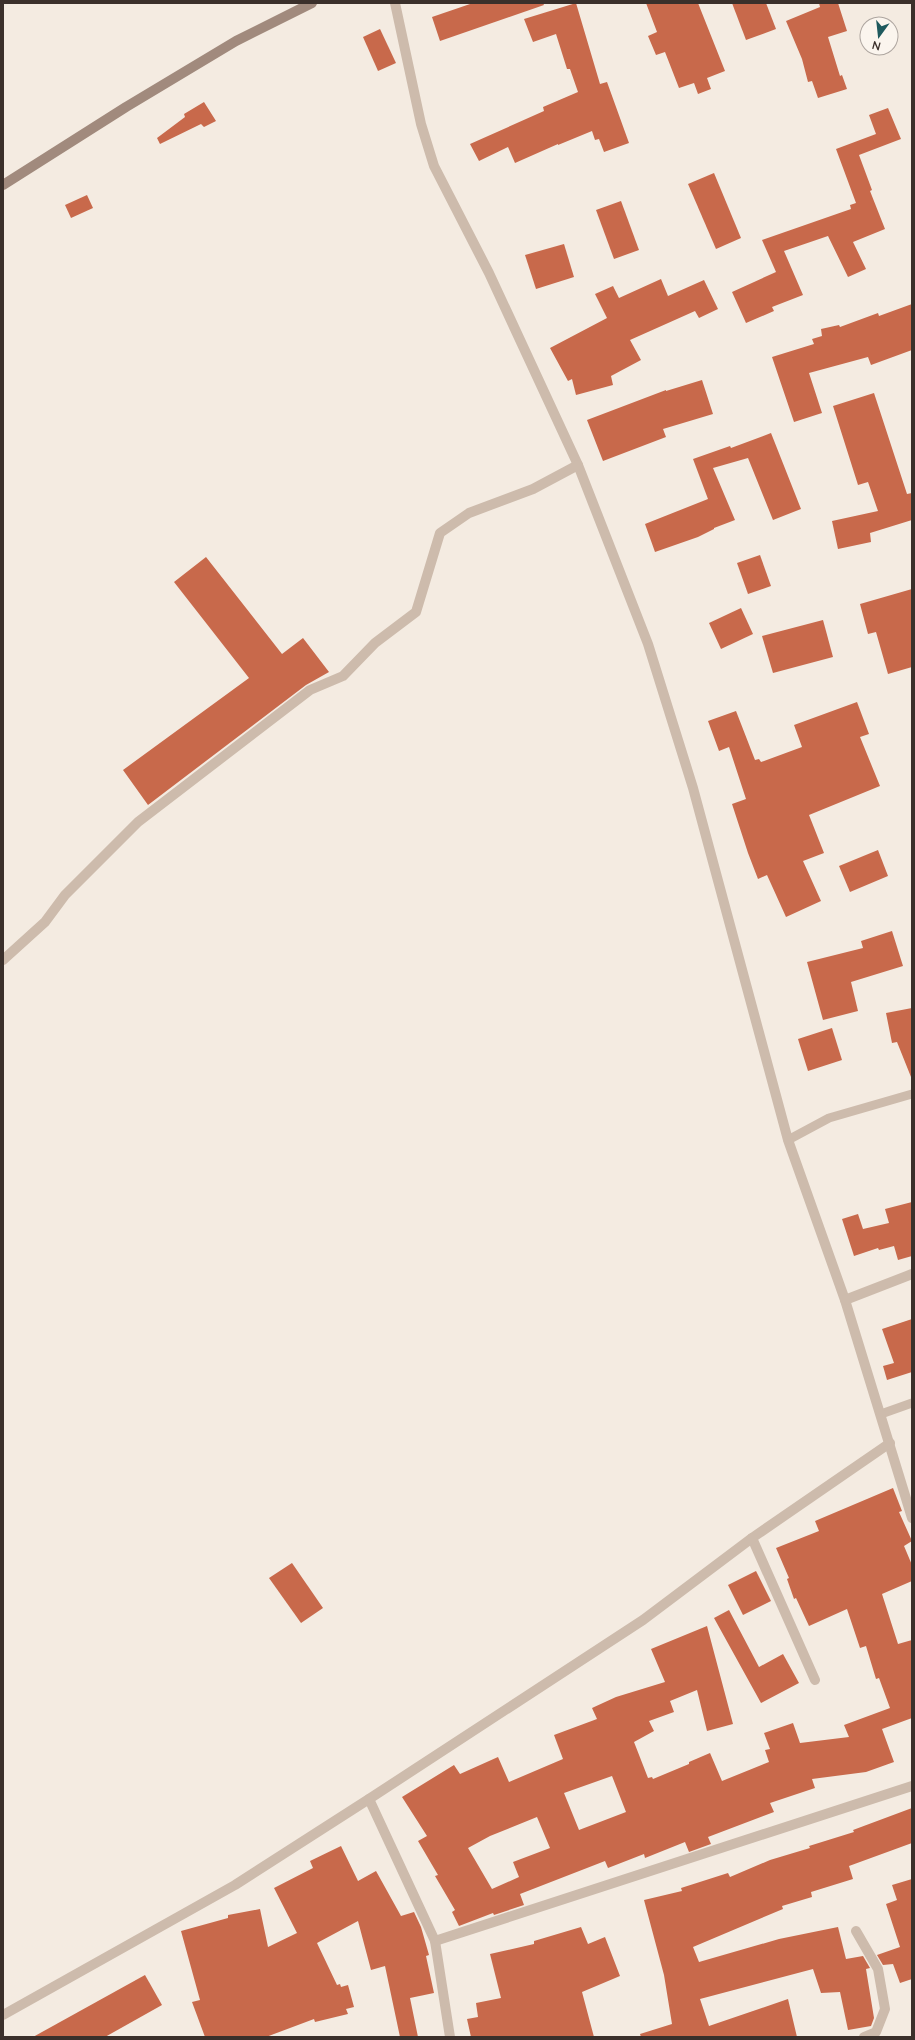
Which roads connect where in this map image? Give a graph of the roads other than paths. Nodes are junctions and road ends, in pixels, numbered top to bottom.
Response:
1 (312, 3) edge
2 (396, 3) edge
3 (3, 185) edge
4 (578, 465) junction
5 (3, 960) edge
6 (912, 1094) edge
7 (788, 1140) junction
8 (912, 1274) edge
9 (845, 1300) junction
10 (912, 1403) edge
11 (881, 1414) junction
12 (890, 1443) junction
13 (912, 1518) edge
14 (752, 1538) junction
15 (815, 1680) dead end
16 (912, 1786) edge
17 (369, 1799) junction
18 (856, 1931) dead end
19 (434, 1941) junction
20 (3, 2014) edge
21 (450, 2037) edge
22 (864, 2037) edge

1 - 3 main road
2 - 4 street
4 - 5 street
4 - 7 street
6 - 7 lane
7 - 9 street
8 - 9 street
9 - 11 street
10 - 11 lane
11 - 12 street
12 - 13 street
12 - 14 street
14 - 15 street
14 - 17 street
16 - 19 street
17 - 19 street
17 - 20 street
18 - 22 street
19 - 21 street

